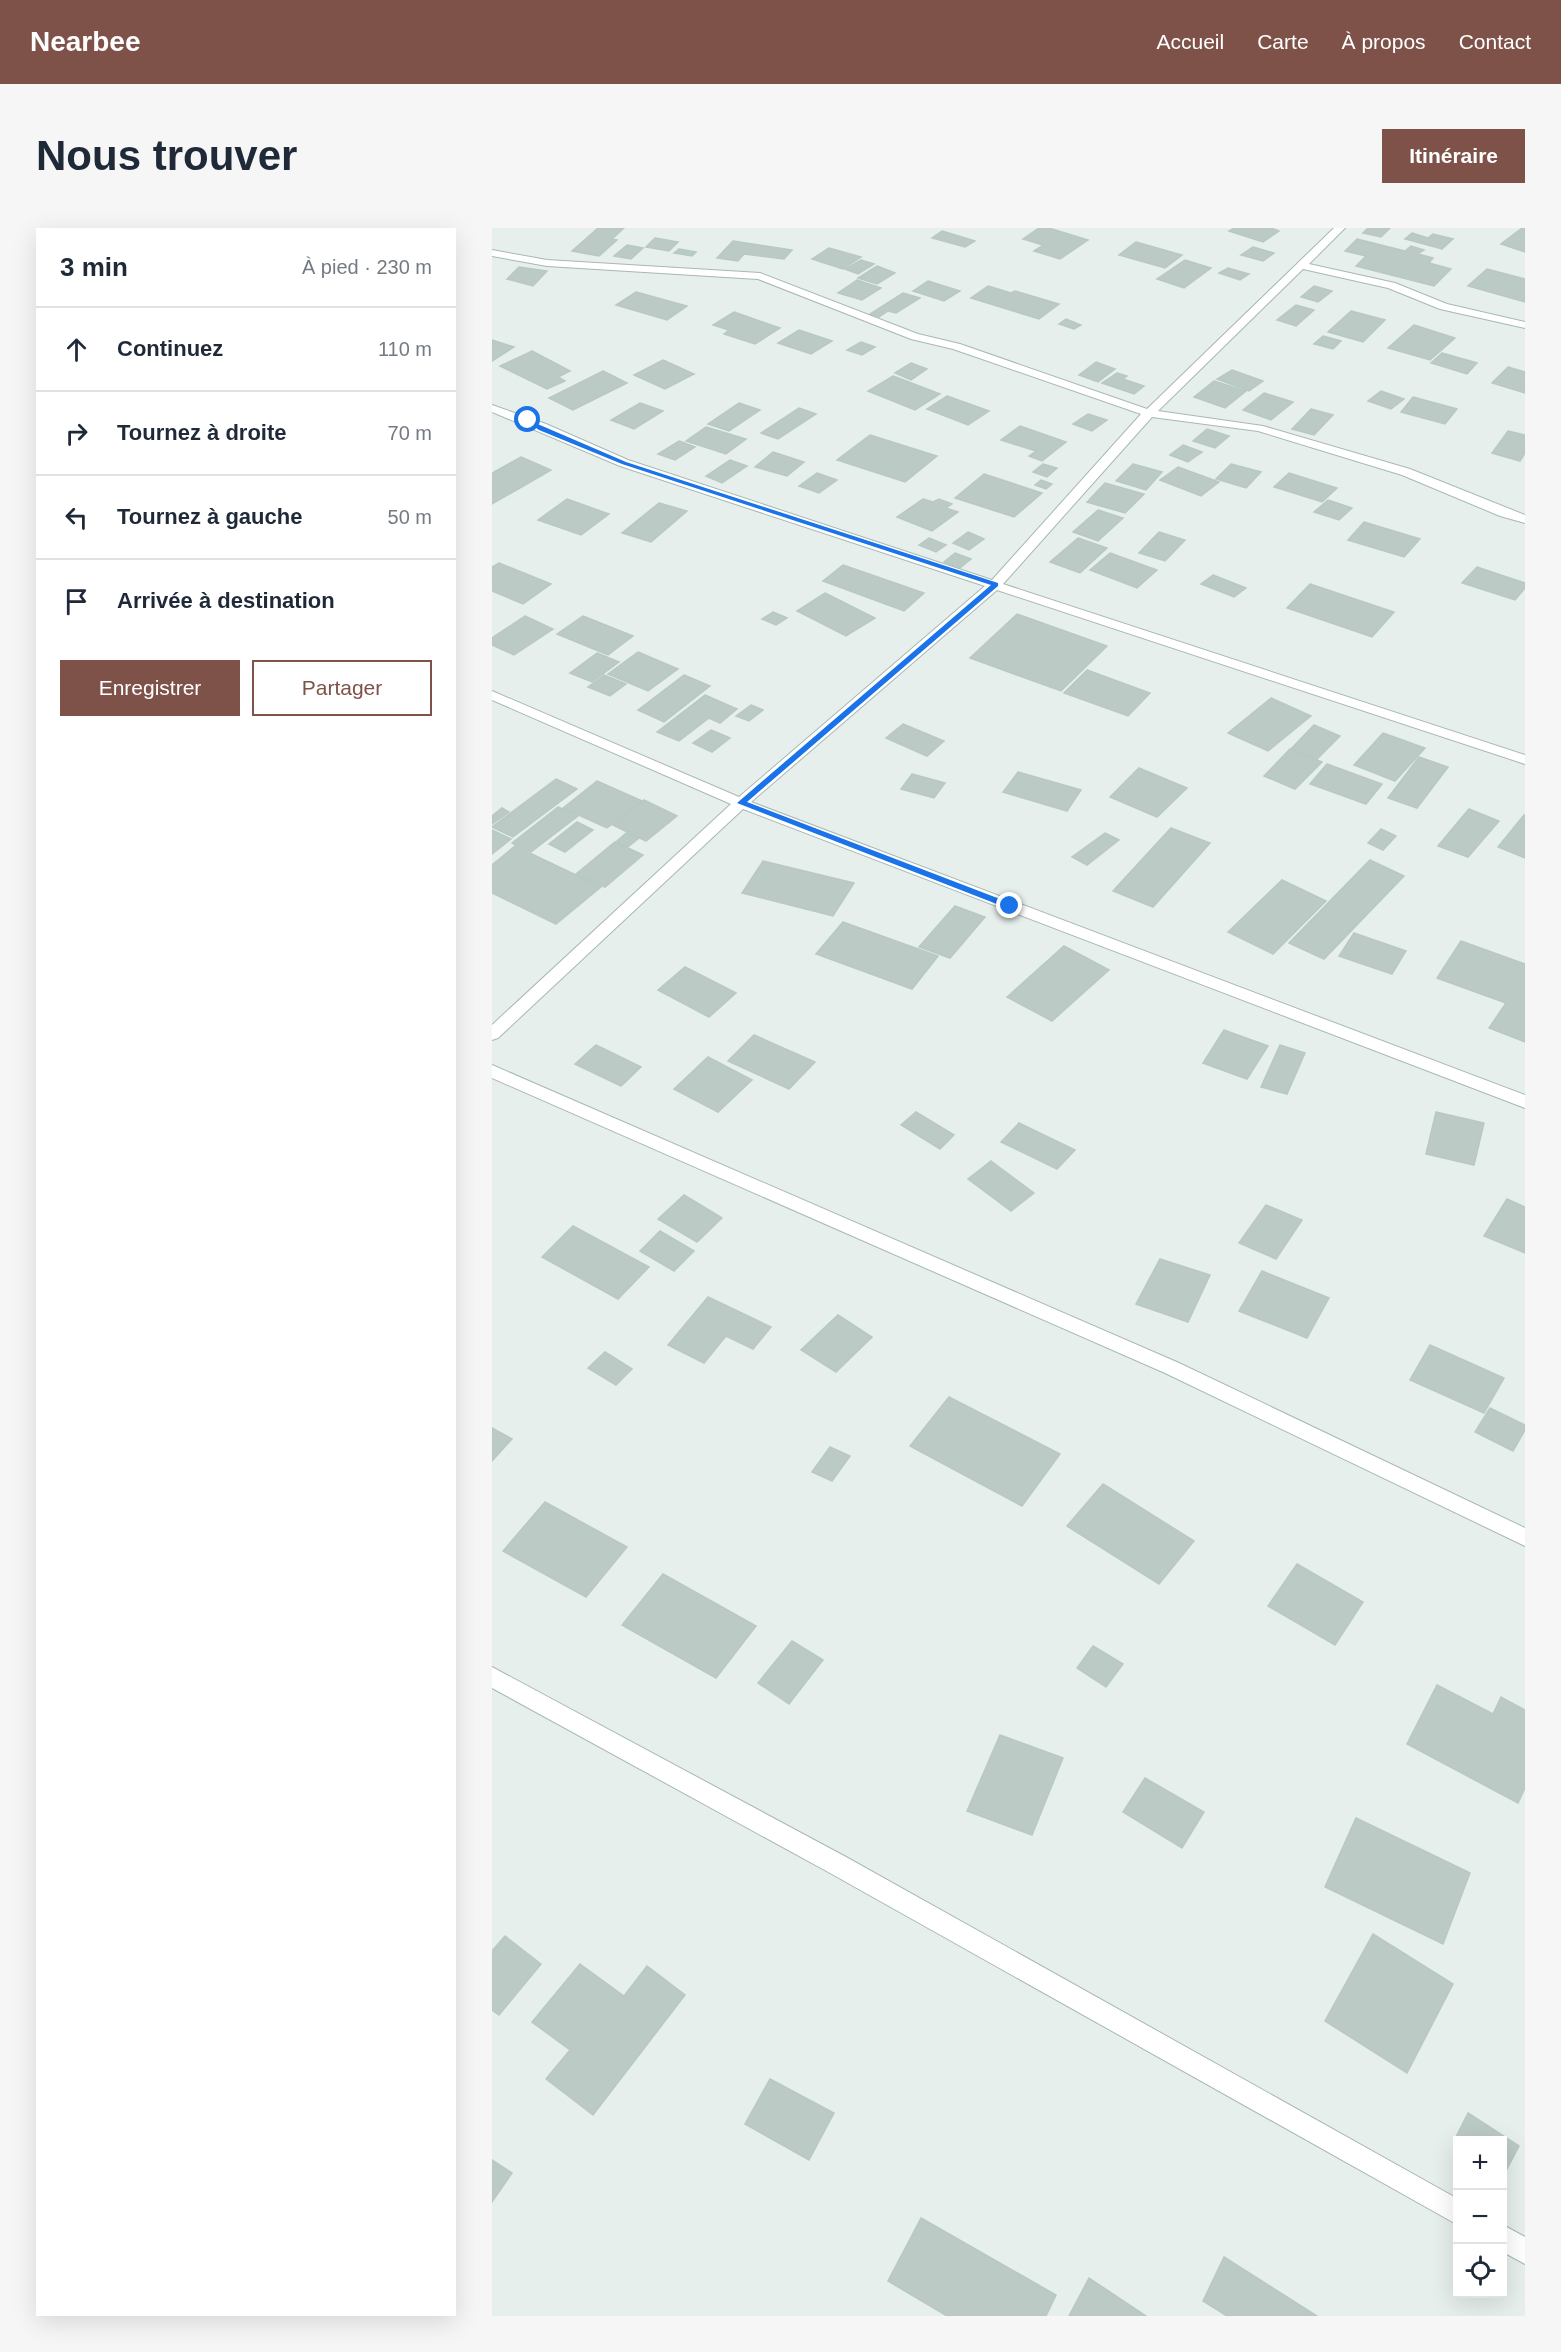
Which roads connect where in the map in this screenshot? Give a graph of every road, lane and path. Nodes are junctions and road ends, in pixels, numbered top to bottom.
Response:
1 (1340, 228) edge
2 (492, 253) edge
3 (1302, 266) junction
4 (1525, 325) edge
5 (492, 408) edge
6 (1149, 413) junction
7 (1525, 519) edge
8 (996, 584) junction
9 (492, 695) edge
10 (1525, 760) edge
11 (741, 803) junction
12 (492, 1034) edge
13 (492, 1071) edge
14 (1525, 1102) edge
15 (1525, 1537) edge
16 (492, 1677) edge
17 (1453, 2210) edge
18 (1507, 2240) edge
19 (1525, 2251) edge

1 - 3 street
2 - 6 street
3 - 4 street
3 - 6 street
5 - 8 street
6 - 7 street
6 - 8 street
8 - 10 street
8 - 11 street
9 - 11 street
11 - 12 street
11 - 14 street
13 - 15 street
16 - 17 street
18 - 19 street

